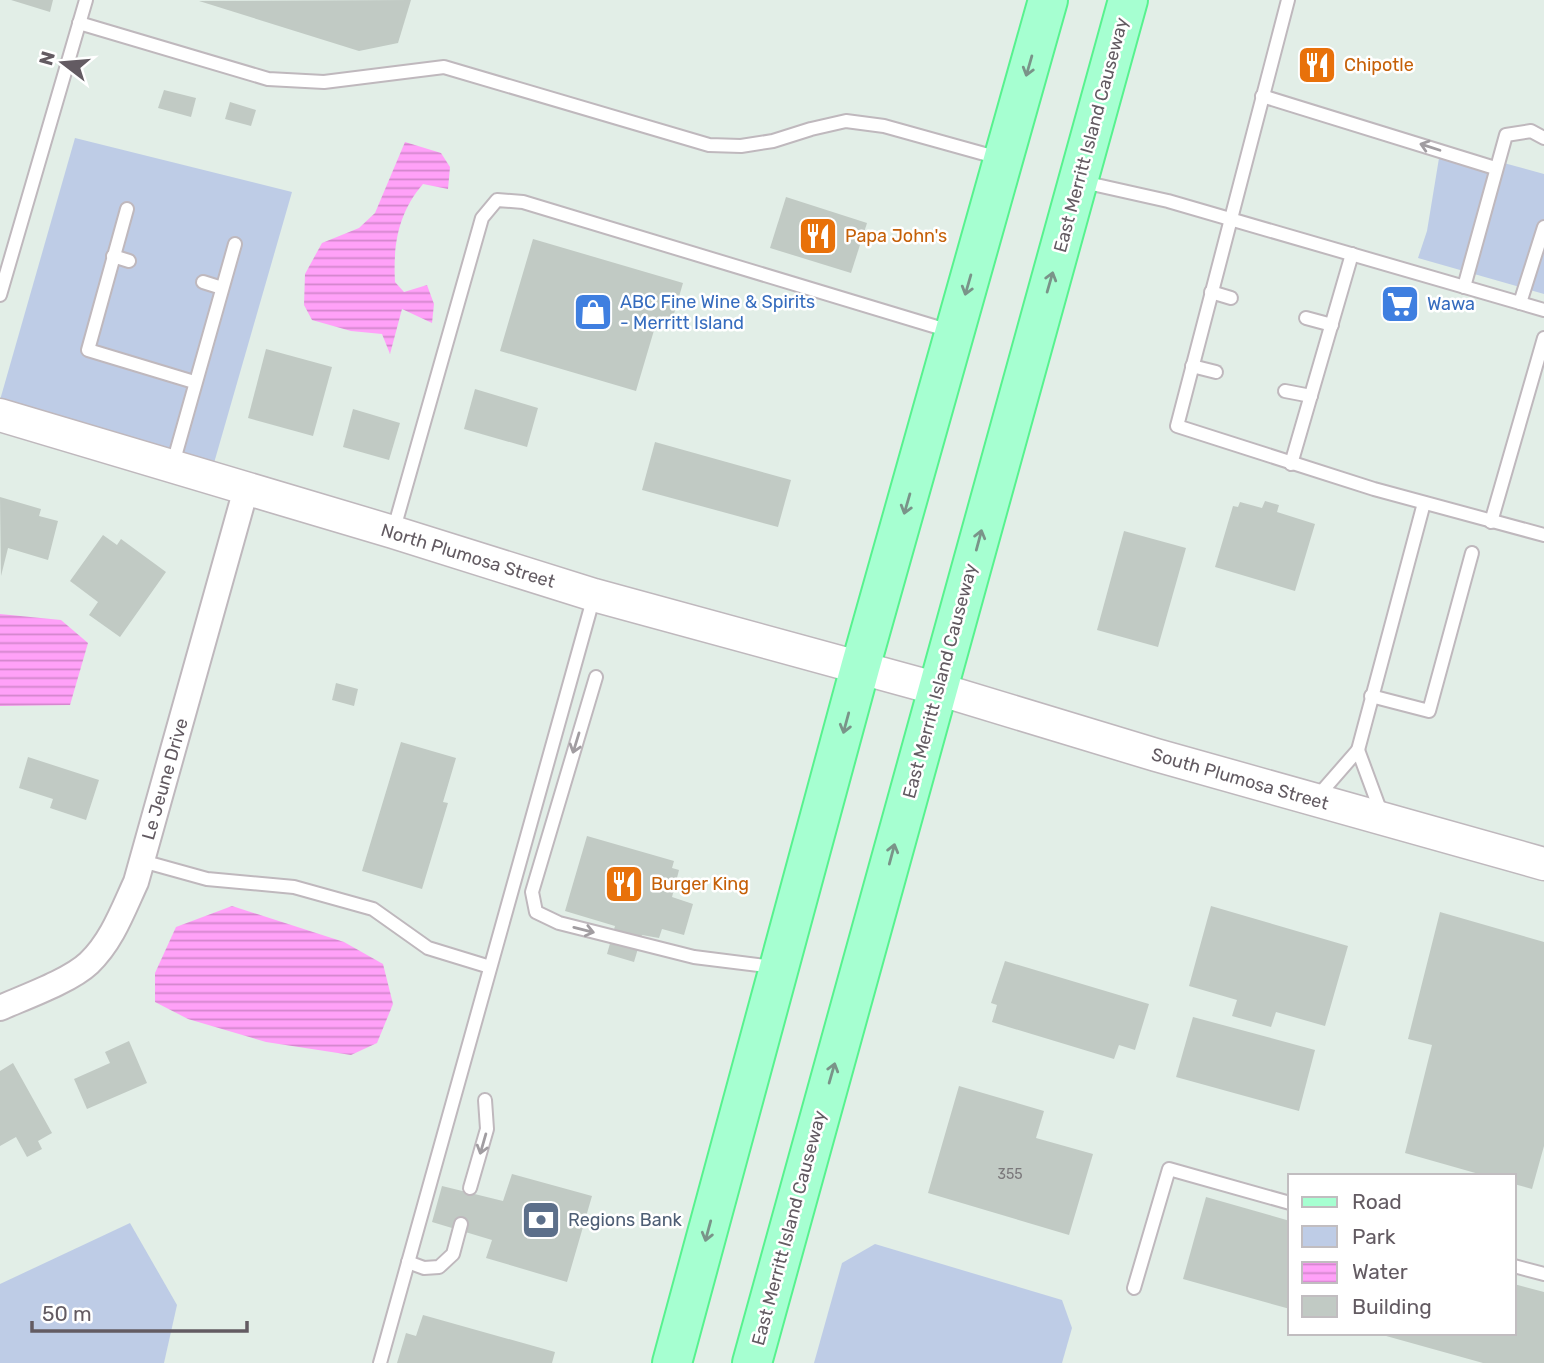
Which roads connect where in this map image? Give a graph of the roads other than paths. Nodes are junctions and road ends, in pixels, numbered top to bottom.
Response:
1 (86, 0) edge
2 (1048, 0) edge
3 (1106, 0) edge
4 (1128, 0) edge
5 (1288, 0) edge
6 (79, 23) junction
7 (1262, 96) junction
8 (1098, 111) junction
9 (1544, 138) edge
10 (1003, 159) junction
11 (1495, 168) junction
12 (1080, 181) junction
13 (127, 209) dead end
14 (1230, 219) junction
15 (1544, 227) edge
16 (235, 244) dead end
17 (1352, 254) junction
18 (113, 256) junction
19 (129, 261) dead end
20 (4, 262) edge
21 (203, 282) dead end
22 (1464, 287) junction
23 (222, 288) junction
24 (1211, 292) junction
25 (0, 295) edge
26 (1231, 298) dead end
27 (1520, 303) junction
28 (1544, 310) edge
29 (1306, 318) dead end
30 (1332, 325) junction
31 (954, 332) junction
32 (1544, 338) edge
33 (1192, 366) junction
34 (1216, 372) dead end
35 (194, 382) junction
36 (1285, 391) dead end
37 (1311, 396) junction
38 (0, 415) edge
39 (1291, 464) junction
40 (172, 467) junction
41 (246, 489) junction
42 (1424, 503) junction
43 (1491, 522) junction
44 (393, 533) junction
45 (1544, 535) edge
46 (1472, 554) dead end
47 (594, 596) junction
48 (860, 668) junction
49 (596, 677) dead end
50 (938, 689) junction
51 (1371, 696) junction
52 (1358, 750) junction
53 (1315, 800) junction
54 (1383, 818) junction
55 (142, 861) junction
56 (1544, 864) edge
57 (490, 968) junction
58 (780, 968) junction
59 (0, 1008) edge
60 (485, 1100) dead end
61 (470, 1188) dead end
62 (1288, 1202) edge
63 (461, 1224) dead end
64 (408, 1262) junction
65 (1516, 1266) edge
66 (1544, 1274) edge
67 (1134, 1288) dead end
68 (380, 1363) edge
69 (672, 1363) edge
70 (752, 1363) edge

1 - 6 lane
2 -> 10 main road
3 - 8 main road
4 - 8 main road, East Merritt Island Causeway
5 - 7 lane
6 - 10 lane
6 - 20 lane
11 -> 7 lane
7 - 14 lane
8 - 12 main road, East Merritt Island Causeway
9 - 11 lane
10 -> 31 main road
11 - 22 lane
12 - 14 lane
50 -> 12 main road, East Merritt Island Causeway
13 - 18 lane
14 - 17 lane
14 - 24 lane
15 - 27 lane
16 - 23 lane
17 - 22 lane
17 - 30 lane
18 - 19 lane
18 - 35 lane
20 - 25 lane
21 - 23 lane
22 - 27 lane
23 - 35 lane
24 - 26 lane
24 - 33 lane
27 - 28 lane
29 - 30 lane
30 - 37 lane
31 - 44 lane
31 -> 48 main road
32 - 43 lane
33 - 34 lane
33 - 39 lane
35 - 40 lane
36 - 37 lane
37 - 39 lane
38 - 40 street, North Plumosa Street
39 - 42 lane
40 - 41 street, North Plumosa Street
41 - 44 street, North Plumosa Street
41 - 55 street, Le Jeune Drive
42 - 43 lane
42 - 51 lane
43 - 45 lane
44 - 47 street, North Plumosa Street
46 - 51 lane
47 - 48 street, North Plumosa Street
47 - 57 lane
48 - 50 street, North Plumosa Street
48 -> 58 main road
49 -> 58 lane
50 - 53 street, South Plumosa Street
70 -> 50 main road, East Merritt Island Causeway
51 - 52 lane
52 - 53 lane
52 - 54 lane
53 - 54 street, South Plumosa Street
54 - 56 street, South Plumosa Street
55 - 57 lane
55 - 59 street, Le Jeune Drive
57 - 64 lane
58 -> 69 main road
60 -> 61 lane
62 - 67 lane
63 - 64 lane
64 - 68 lane
65 - 66 lane

